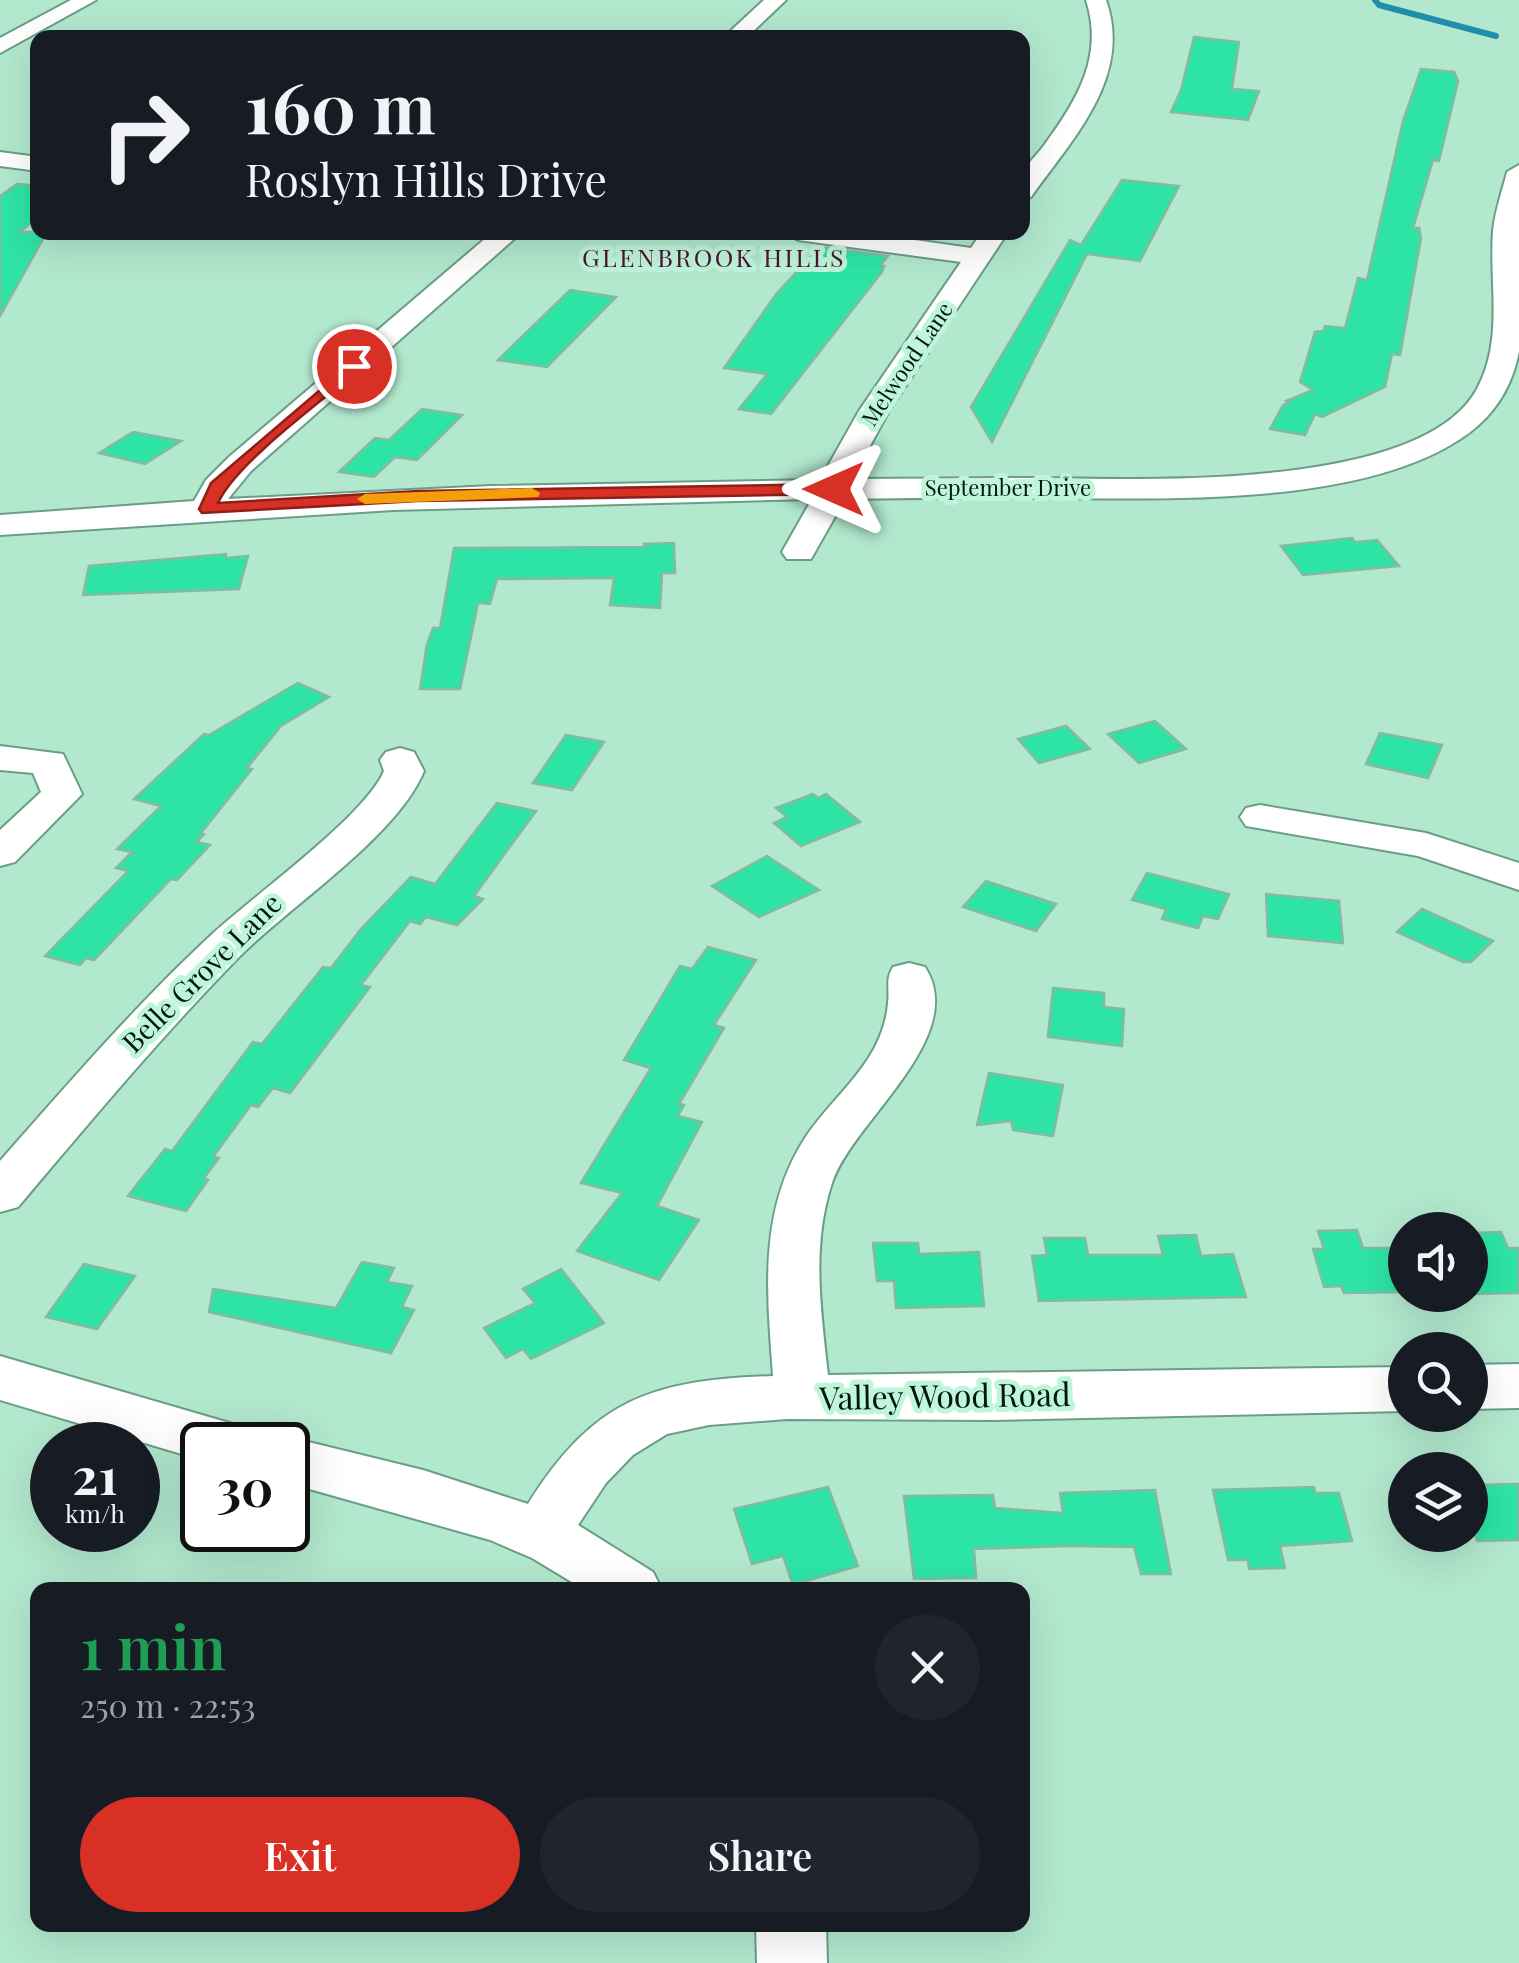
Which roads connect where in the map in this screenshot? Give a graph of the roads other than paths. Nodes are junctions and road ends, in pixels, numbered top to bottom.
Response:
1 (86, 0) edge
2 (776, 0) edge
3 (1096, 0) edge
4 (31, 30) edge
5 (742, 30) edge
6 (30, 31) edge
7 (0, 47) edge
8 (0, 159) edge
9 (30, 163) edge
10 (1519, 172) edge
11 (1030, 180) edge
12 (500, 240) edge
13 (914, 240) edge
14 (987, 245) edge
15 (834, 489) junction
16 (208, 509) junction
17 (0, 525) edge
18 (799, 552) dead end
19 (0, 758) edge
20 (400, 760) dead end
21 (1260, 817) dead end
22 (0, 854) edge
23 (1519, 877) edge
24 (909, 977) dead end
25 (0, 1194) edge
26 (0, 1378) edge
27 (1519, 1386) edge
28 (1488, 1387) edge
29 (1388, 1388) edge
30 (802, 1399) junction
31 (180, 1430) edge
32 (310, 1466) edge
33 (542, 1533) junction
34 (622, 1582) edge
35 (791, 1932) edge
36 (792, 1963) edge

1 - 4 street
2 - 5 street
3 - 11 street
6 - 7 street
8 - 9 street
10 - 15 street, September Drive
12 - 16 street
13 - 14 street
14 - 15 street, Melwood Lane
15 - 16 street, September Drive
15 - 18 street, Melwood Lane
16 - 17 street, September Drive
19 - 22 street
20 - 25 street, Belle Grove Lane
21 - 23 street
24 - 30 street
26 - 31 street
27 - 28 street
29 - 30 street, Valley Wood Road
30 - 33 street, Valley Wood Road
32 - 33 street
33 - 34 street
35 - 36 street

